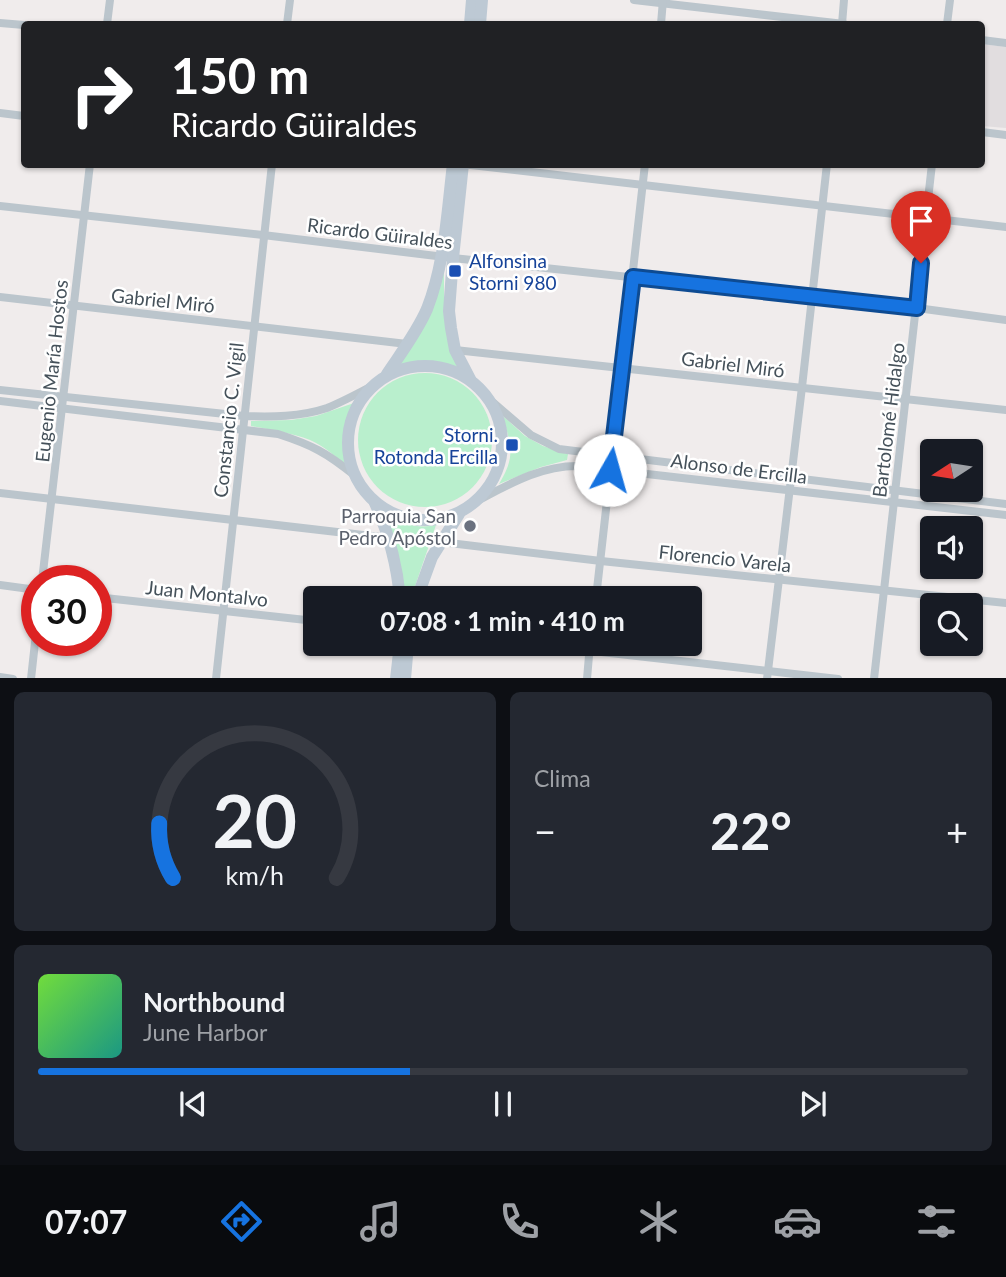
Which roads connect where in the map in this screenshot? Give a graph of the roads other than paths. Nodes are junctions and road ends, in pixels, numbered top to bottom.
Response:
1 (110, 0) edge
2 (290, 0) edge
3 (472, 0) edge
4 (482, 0) edge
5 (634, 0) edge
6 (844, 0) edge
7 (950, 0) edge
8 (663, 2) edge
9 (107, 21) edge
10 (287, 21) edge
11 (470, 21) edge
12 (480, 21) edge
13 (661, 21) edge
14 (818, 21) edge
15 (843, 21) edge
16 (947, 21) edge
17 (0, 23) edge
18 (21, 25) edge
19 (985, 40) edge
20 (1006, 43) edge
21 (0, 113) edge
22 (21, 116) edge
23 (985, 132) edge
24 (1006, 135) edge
25 (90, 168) edge
26 (271, 168) edge
27 (453, 168) edge
28 (462, 168) edge
29 (489, 168) edge
30 (645, 168) edge
31 (826, 168) edge
32 (932, 168) edge
33 (643, 186) junction
34 (0, 206) edge
35 (821, 206) junction
36 (84, 215) junction
37 (926, 218) junction
38 (1006, 227) edge
39 (263, 235) junction
40 (447, 257) junction
41 (633, 277) junction
42 (0, 297) edge
43 (812, 297) junction
44 (74, 306) junction
45 (917, 308) junction
46 (1006, 320) edge
47 (254, 325) junction
48 (407, 344) junction
49 (455, 350) junction
50 (623, 367) junction
51 (386, 375) junction
52 (470, 379) junction
53 (372, 386) junction
54 (802, 387) junction
55 (0, 390) edge
56 (64, 396) junction
57 (488, 398) junction
58 (907, 399) junction
59 (0, 401) edge
60 (62, 408) junction
61 (1006, 410) edge
62 (244, 416) junction
63 (243, 429) junction
64 (612, 457) junction
65 (610, 470) junction
66 (354, 475) junction
67 (791, 479) junction
68 (789, 490) junction
69 (895, 491) junction
70 (0, 493) edge
71 (52, 498) junction
72 (375, 502) junction
73 (475, 502) junction
74 (894, 502) junction
75 (1006, 504) edge
76 (459, 514) junction
77 (1006, 515) edge
78 (234, 519) junction
79 (389, 538) junction
80 (441, 542) junction
81 (601, 561) junction
82 (44, 565) edge
83 (778, 579) junction
84 (0, 585) edge
85 (398, 586) edge
86 (421, 586) edge
87 (598, 586) edge
88 (21, 588) edge
89 (885, 590) junction
90 (112, 599) edge
91 (1006, 603) edge
92 (223, 611) junction
93 (303, 620) edge
94 (33, 656) edge
95 (399, 656) edge
96 (407, 656) edge
97 (589, 656) edge
98 (649, 656) edge
99 (767, 674) edge
100 (0, 677) edge
101 (13, 678) edge
102 (31, 678) edge
103 (216, 678) edge
104 (396, 678) edge
105 (405, 678) edge
106 (587, 678) edge
107 (838, 678) edge
108 (874, 678) edge

1 - 9 street
2 - 10 street
3 - 11 street
4 - 12 street
5 - 8 street
6 - 15 street
7 - 16 street
8 - 13 street
8 - 14 street
17 - 18 street
19 - 20 street
21 - 22 street
23 - 24 street
25 - 36 street, Eugenio María Hostos
26 - 39 street, Constancio C. Vigil
27 - 40 street
28 - 40 street
29 - 33 street
30 - 33 street
31 - 35 street
32 - 37 street, Bartolomé Hidalgo
33 - 35 street
33 - 41 street
34 - 36 street, Ricardo Güiraldes
35 - 37 street
35 - 43 street
36 - 39 street, Ricardo Güiraldes
36 - 44 street, Eugenio María Hostos
37 - 38 street
37 - 45 street, Bartolomé Hidalgo
39 - 40 street, Ricardo Güiraldes
39 - 47 street, Constancio C. Vigil
40 - 41 street, Ricardo Güiraldes
40 - 48 street
40 - 49 street
41 - 43 street, Ricardo Güiraldes
41 - 50 street
42 - 44 street, Gabriel Miró
43 - 45 street, Ricardo Güiraldes
43 - 54 street
44 - 47 street, Gabriel Miró
44 - 56 street, Eugenio María Hostos
45 - 46 street, Ricardo Güiraldes
45 - 58 street, Bartolomé Hidalgo
47 - 48 street, Gabriel Miró
47 - 62 street, Constancio C. Vigil
48 - 51 street
49 - 50 street, Gabriel Miró
49 - 52 street
50 - 54 street, Gabriel Miró
50 - 64 street
51 - 52 street
51 - 53 street
52 - 57 street
53 - 62 street
53 - 66 street
54 - 58 street, Gabriel Miró
54 - 67 street
55 - 56 street
56 - 60 street, Eugenio María Hostos
56 - 62 street
57 - 64 street, Alonso de Ercilla
57 - 73 street
58 - 61 street, Gabriel Miró
58 - 69 street, Bartolomé Hidalgo
59 - 60 street
60 - 63 street
60 - 71 street, Eugenio María Hostos
62 - 63 street, Constancio C. Vigil
63 - 66 street
63 - 78 street, Constancio C. Vigil
64 - 65 street
64 - 67 street, Alonso de Ercilla
65 - 68 street, Alonso de Ercilla
65 - 73 street, Alonso de Ercilla
65 - 81 street
66 - 72 street
67 - 68 street
67 - 69 street, Alonso de Ercilla
68 - 74 street, Alonso de Ercilla
68 - 83 street
69 - 74 street, Bartolomé Hidalgo
69 - 75 street, Alonso de Ercilla
70 - 71 street
71 - 78 street
71 - 82 street, Eugenio María Hostos
72 - 76 street
72 - 79 street
73 - 76 street
74 - 77 street, Alonso de Ercilla
74 - 89 street, Bartolomé Hidalgo
76 - 80 street
78 - 79 street
78 - 92 street, Constancio C. Vigil
79 - 85 street
80 - 81 street, Florencio Varela
80 - 86 street
81 - 83 street, Florencio Varela
81 - 87 street
83 - 89 street, Florencio Varela
83 - 99 street
84 - 88 street
89 - 91 street, Florencio Varela
89 - 108 street, Bartolomé Hidalgo
90 - 92 street, Juan Montalvo
92 - 93 street, Juan Montalvo
92 - 103 street, Constancio C. Vigil
94 - 102 street
95 - 104 street
96 - 105 street
97 - 106 street
98 - 99 street
99 - 107 street
100 - 101 street

